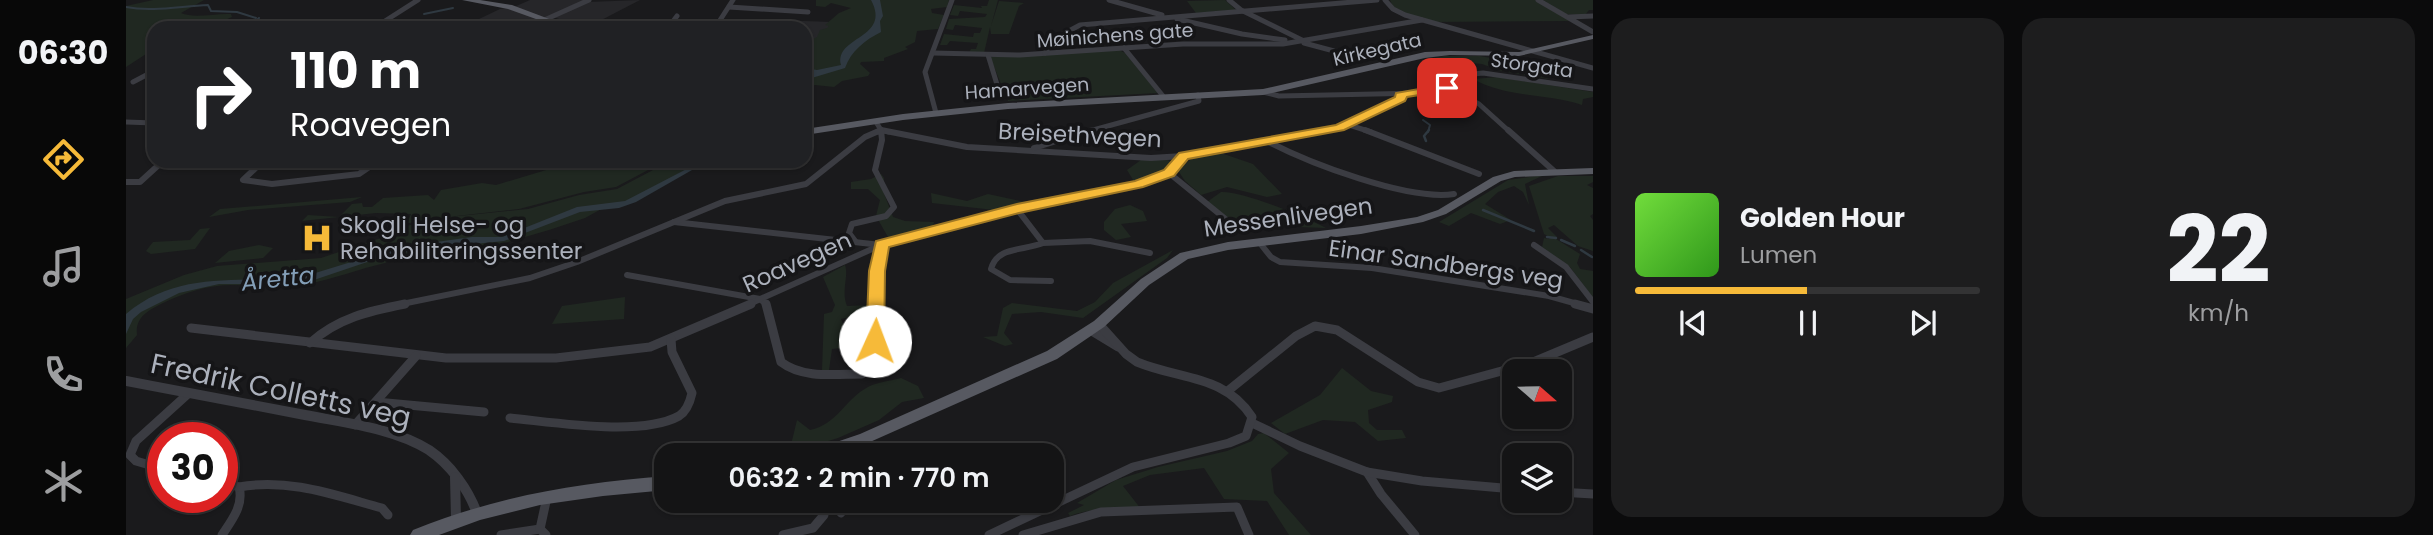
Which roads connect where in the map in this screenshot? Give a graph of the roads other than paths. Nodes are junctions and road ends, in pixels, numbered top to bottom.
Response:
1 (418, 0) edge
2 (467, 0) edge
3 (589, 0) edge
4 (733, 0) edge
5 (952, 0) edge
6 (1109, 0) edge
7 (1229, 0) edge
8 (1377, 0) edge
9 (1385, 0) edge
10 (1538, 0) edge
11 (729, 7) junction
12 (1241, 10) junction
13 (808, 12) dead end
14 (677, 16) dead end
15 (1169, 16) junction
16 (1593, 16) edge
17 (1567, 17) junction
18 (545, 19) junction
19 (1422, 20) junction
20 (385, 21) edge
21 (541, 21) edge
22 (550, 21) edge
23 (673, 21) edge
24 (720, 21) edge
25 (1593, 34) edge
26 (1300, 41) junction
27 (1124, 48) junction
28 (1334, 51) dead end
29 (1532, 51) junction
30 (933, 53) junction
31 (1045, 53) junction
32 (988, 55) junction
33 (1593, 68) edge
34 (147, 75) edge
35 (133, 82) dead end
36 (1447, 88) junction
37 (1593, 89) edge
38 (999, 91) dead end
39 (1258, 93) junction
40 (1198, 95) junction
41 (1400, 95) junction
42 (1163, 96) junction
43 (936, 113) junction
44 (126, 122) edge
45 (147, 123) edge
46 (1346, 124) junction
47 (878, 126) junction
48 (812, 131) edge
49 (1266, 140) junction
50 (1034, 149) junction
51 (1183, 156) junction
52 (155, 168) edge
53 (256, 168) edge
54 (367, 168) edge
55 (1555, 171) junction
56 (1593, 171) edge
57 (1169, 173) junction
58 (1479, 174) dead end
59 (126, 182) edge
60 (1454, 194) dead end
61 (1017, 209) junction
62 (1228, 220) dead end
63 (673, 222) junction
64 (855, 241) junction
65 (1259, 242) junction
66 (1043, 243) junction
67 (881, 245) junction
68 (1534, 245) dead end
69 (1150, 253) dead end
70 (627, 275) dead end
71 (1051, 281) dead end
72 (760, 299) junction
73 (1593, 302) edge
74 (1593, 309) edge
75 (1095, 327) junction
76 (191, 328) dead end
77 (1593, 337) edge
78 (670, 339) junction
79 (310, 343) junction
80 (416, 356) junction
81 (126, 381) edge
82 (1229, 390) junction
83 (189, 393) junction
84 (376, 402) junction
85 (484, 412) dead end
86 (510, 418) dead end
87 (1252, 422) junction
88 (355, 425) junction
89 (858, 441) joint
90 (852, 443) edge
91 (128, 450) edge
92 (147, 464) edge
93 (1367, 472) junction
94 (455, 477) junction
95 (654, 484) edge
96 (239, 487) joint
97 (1502, 488) edge
98 (1572, 493) edge
99 (1593, 494) edge
100 (547, 496) junction
101 (477, 513) junction
102 (388, 515) dead end
103 (824, 515) dead end
104 (456, 519) junction
105 (1013, 530) edge
106 (543, 532) edge
107 (222, 535) edge
108 (419, 535) edge
109 (501, 535) edge
110 (783, 535) edge
111 (989, 535) edge
112 (1023, 535) edge
113 (1249, 535) edge
114 (1415, 535) edge

1 - 20 street
2 - 18 main road
3 - 18 street
4 - 11 street
5 - 30 street
6 - 15 street
7 - 12 street
8 - 12 street
9 - 19 street
10 - 17 street
11 - 13 street
11 - 24 street
12 - 15 street
12 - 26 street
14 - 23 street
15 - 26 street
15 - 31 street
16 - 17 street
17 - 25 street
18 - 21 street
18 - 22 main road
19 - 26 street
19 - 29 street
25 - 29 main road, Kirkegata
26 - 27 street, Møinichens gate
26 - 28 street
27 - 31 street, Møinichens gate
27 - 42 street
29 - 33 street
29 - 39 main road, Kirkegata
30 - 32 street, Møinichens gate
30 - 43 street
31 - 32 street, Møinichens gate
32 - 38 street
34 - 35 street
36 - 37 street, Storgata
36 - 41 street, Storgata
36 - 55 street
39 - 40 main road, Hamarvegen
39 - 41 street, Storgata
40 - 42 main road, Hamarvegen
40 - 50 street
41 - 46 street, Breisethvegen
42 - 43 main road, Hamarvegen
43 - 47 main road, Hamarvegen
44 - 45 street
46 - 49 street, Breisethvegen
46 - 58 street
47 - 48 main road, Hamarvegen
47 - 50 street, Breisethvegen
47 - 63 street
47 - 64 street
49 - 51 street, Breisethvegen
49 - 60 street
50 - 51 street, Breisethvegen
51 - 57 street
52 - 59 street
53 - 54 street
55 - 56 main road, Messenlivegen
55 - 65 main road, Messenlivegen
57 - 61 street, Roavegen
57 - 62 street
61 - 66 street
61 - 67 street, Roavegen
63 - 64 street
63 - 79 street
64 - 67 street
65 - 74 street, Einar Sandbergs veg
65 - 75 main road, Messenlivegen
66 - 69 street
66 - 71 street
67 - 72 street, Roavegen
67 - 72 street
68 - 73 street
70 - 72 street
72 - 78 street, Roavegen
75 - 82 street
75 - 89 main road, Messenlivegen
76 - 79 street, Roavegen
77 - 82 street
78 - 80 street, Roavegen
78 - 86 street
79 - 80 street, Roavegen
80 - 84 street
81 - 83 street, Fredrik Colletts veg
82 - 87 street
83 - 88 street, Fredrik Colletts veg
83 - 91 street
84 - 85 street
84 - 88 street
87 - 93 street
87 - 105 street
88 - 94 street, Fredrik Colletts veg
89 - 90 main road, Messenlivegen
91 - 92 street
93 - 97 street
93 - 114 street
94 - 101 street, Fredrik Colletts veg
94 - 104 street
95 - 100 main road
96 - 102 street
96 - 107 street
98 - 99 street
100 - 101 main road
100 - 106 street
101 - 104 main road
103 - 110 street
104 - 108 main road
105 - 111 street
106 - 109 street
112 - 113 street

